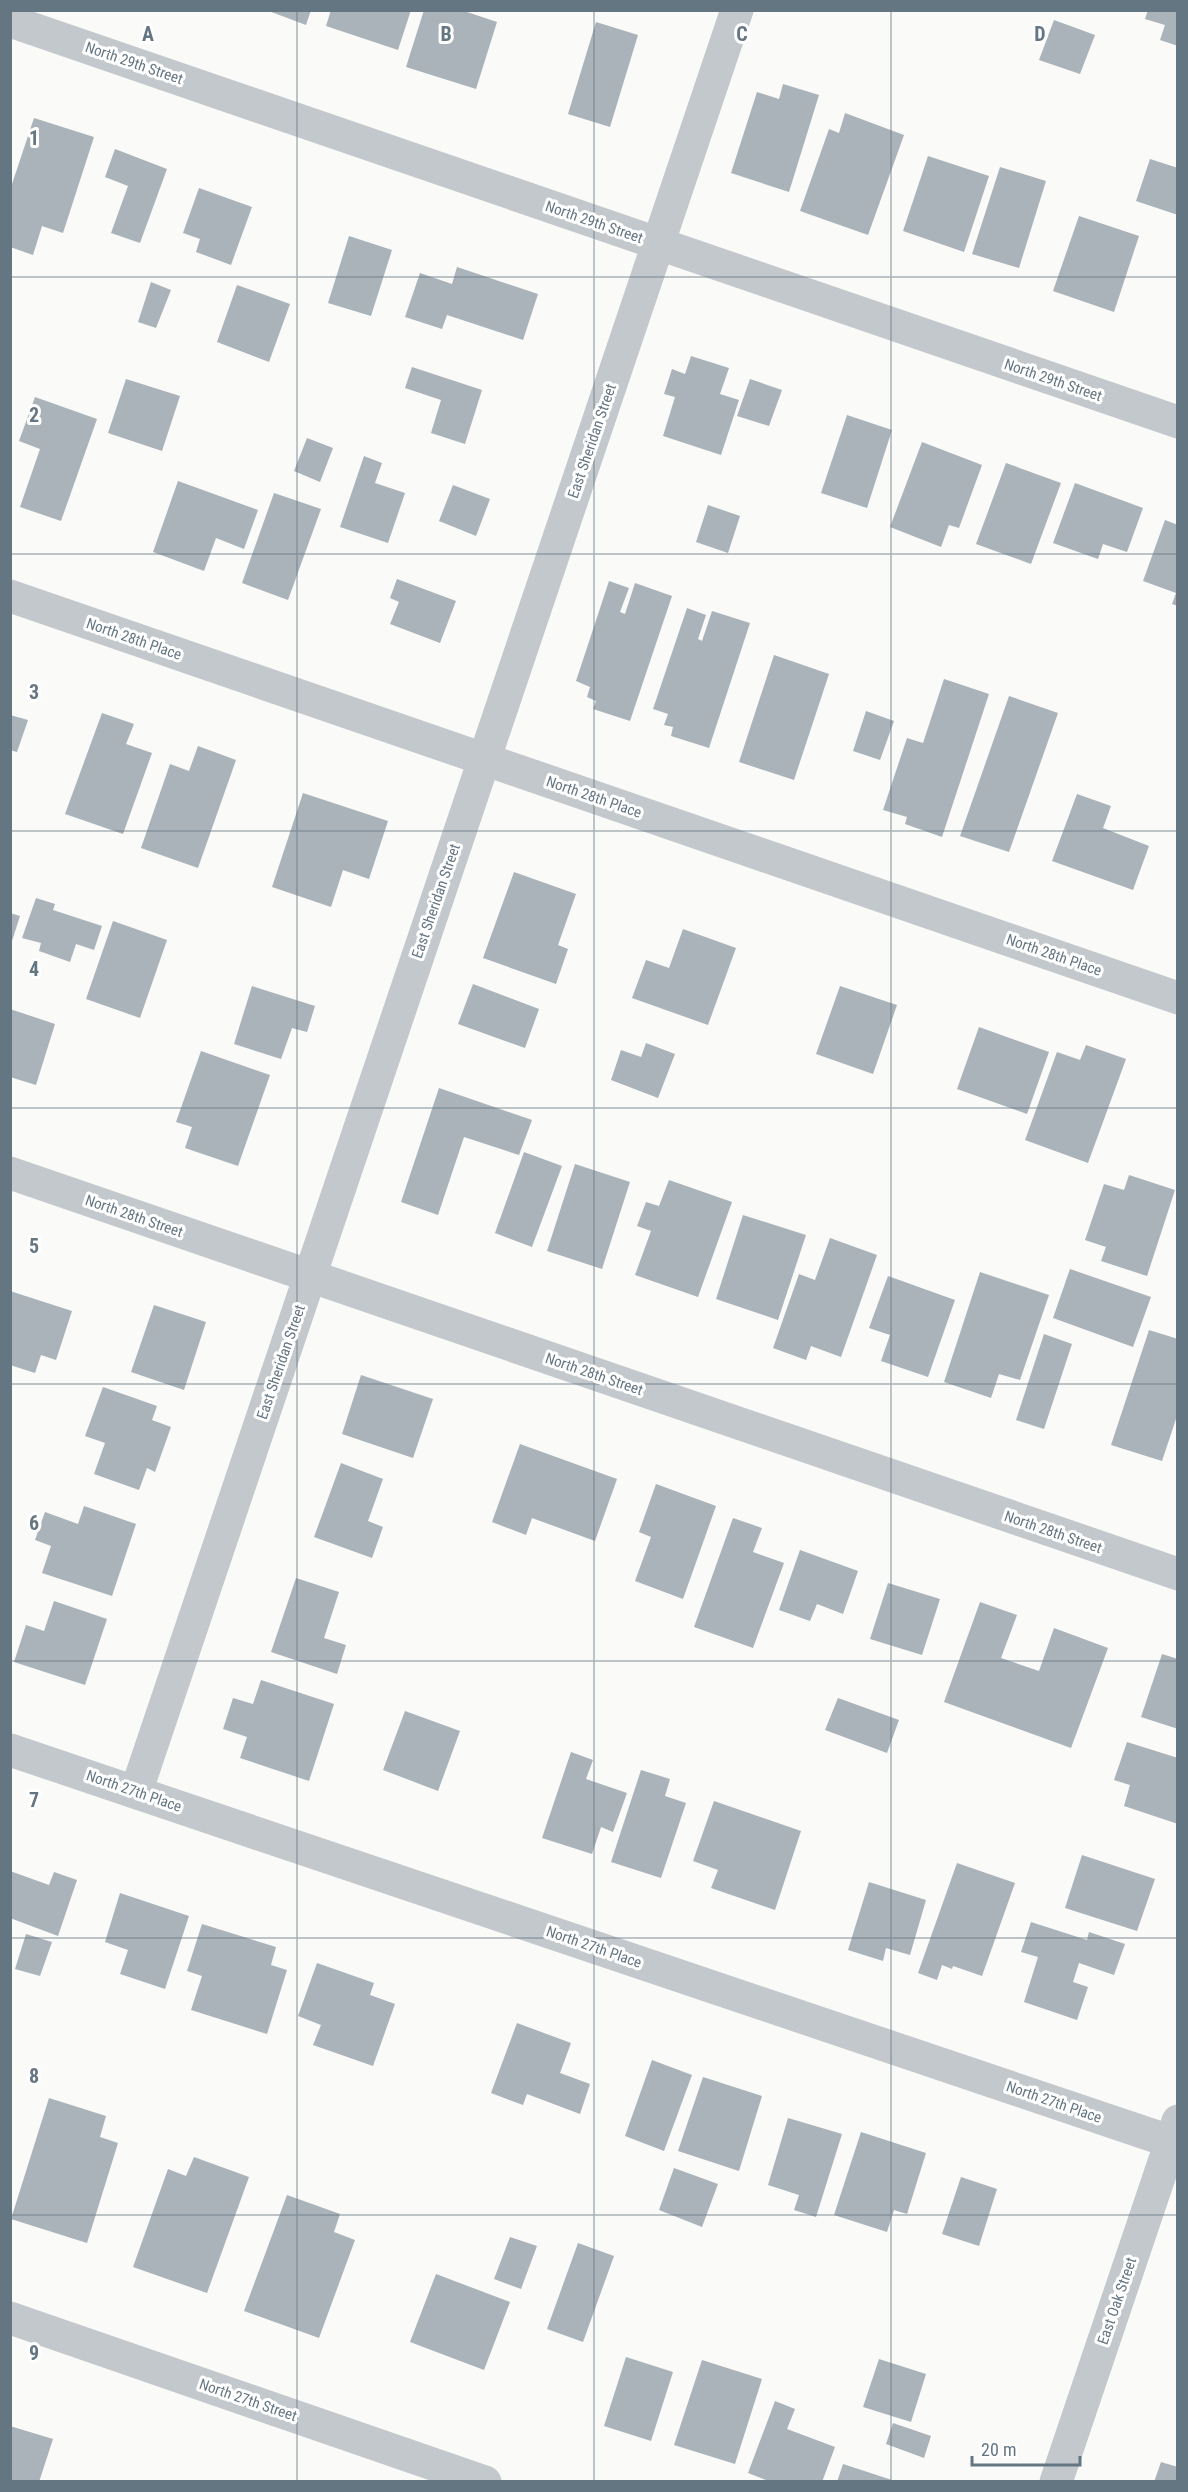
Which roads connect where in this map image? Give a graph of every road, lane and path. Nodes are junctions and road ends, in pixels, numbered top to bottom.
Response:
1 (737, 10) edge
2 (10, 21) edge
3 (658, 244) junction
4 (1178, 422) edge
5 (10, 596) edge
6 (484, 760) junction
7 (1178, 998) edge
8 (10, 1173) edge
9 (310, 1277) junction
10 (1178, 1574) edge
11 (10, 1750) edge
12 (136, 1792) junction
13 (1175, 2136) edge
14 (10, 2318) edge
15 (436, 2474) edge
16 (485, 2481) edge
17 (1056, 2481) edge

1 - 3 street, East Sheridan Street
2 - 3 street, North 29th Street
3 - 4 street, North 29th Street
3 - 6 street, East Sheridan Street
5 - 6 street, North 28th Place
6 - 7 street, North 28th Place
6 - 9 street, East Sheridan Street
8 - 9 street, North 28th Street
9 - 10 street, North 28th Street
9 - 12 street, East Sheridan Street
11 - 12 street, North 27th Place
12 - 13 street, North 27th Place
13 - 17 street, East Oak Street
14 - 15 street, North 27th Street
15 - 16 street, North 27th Street

